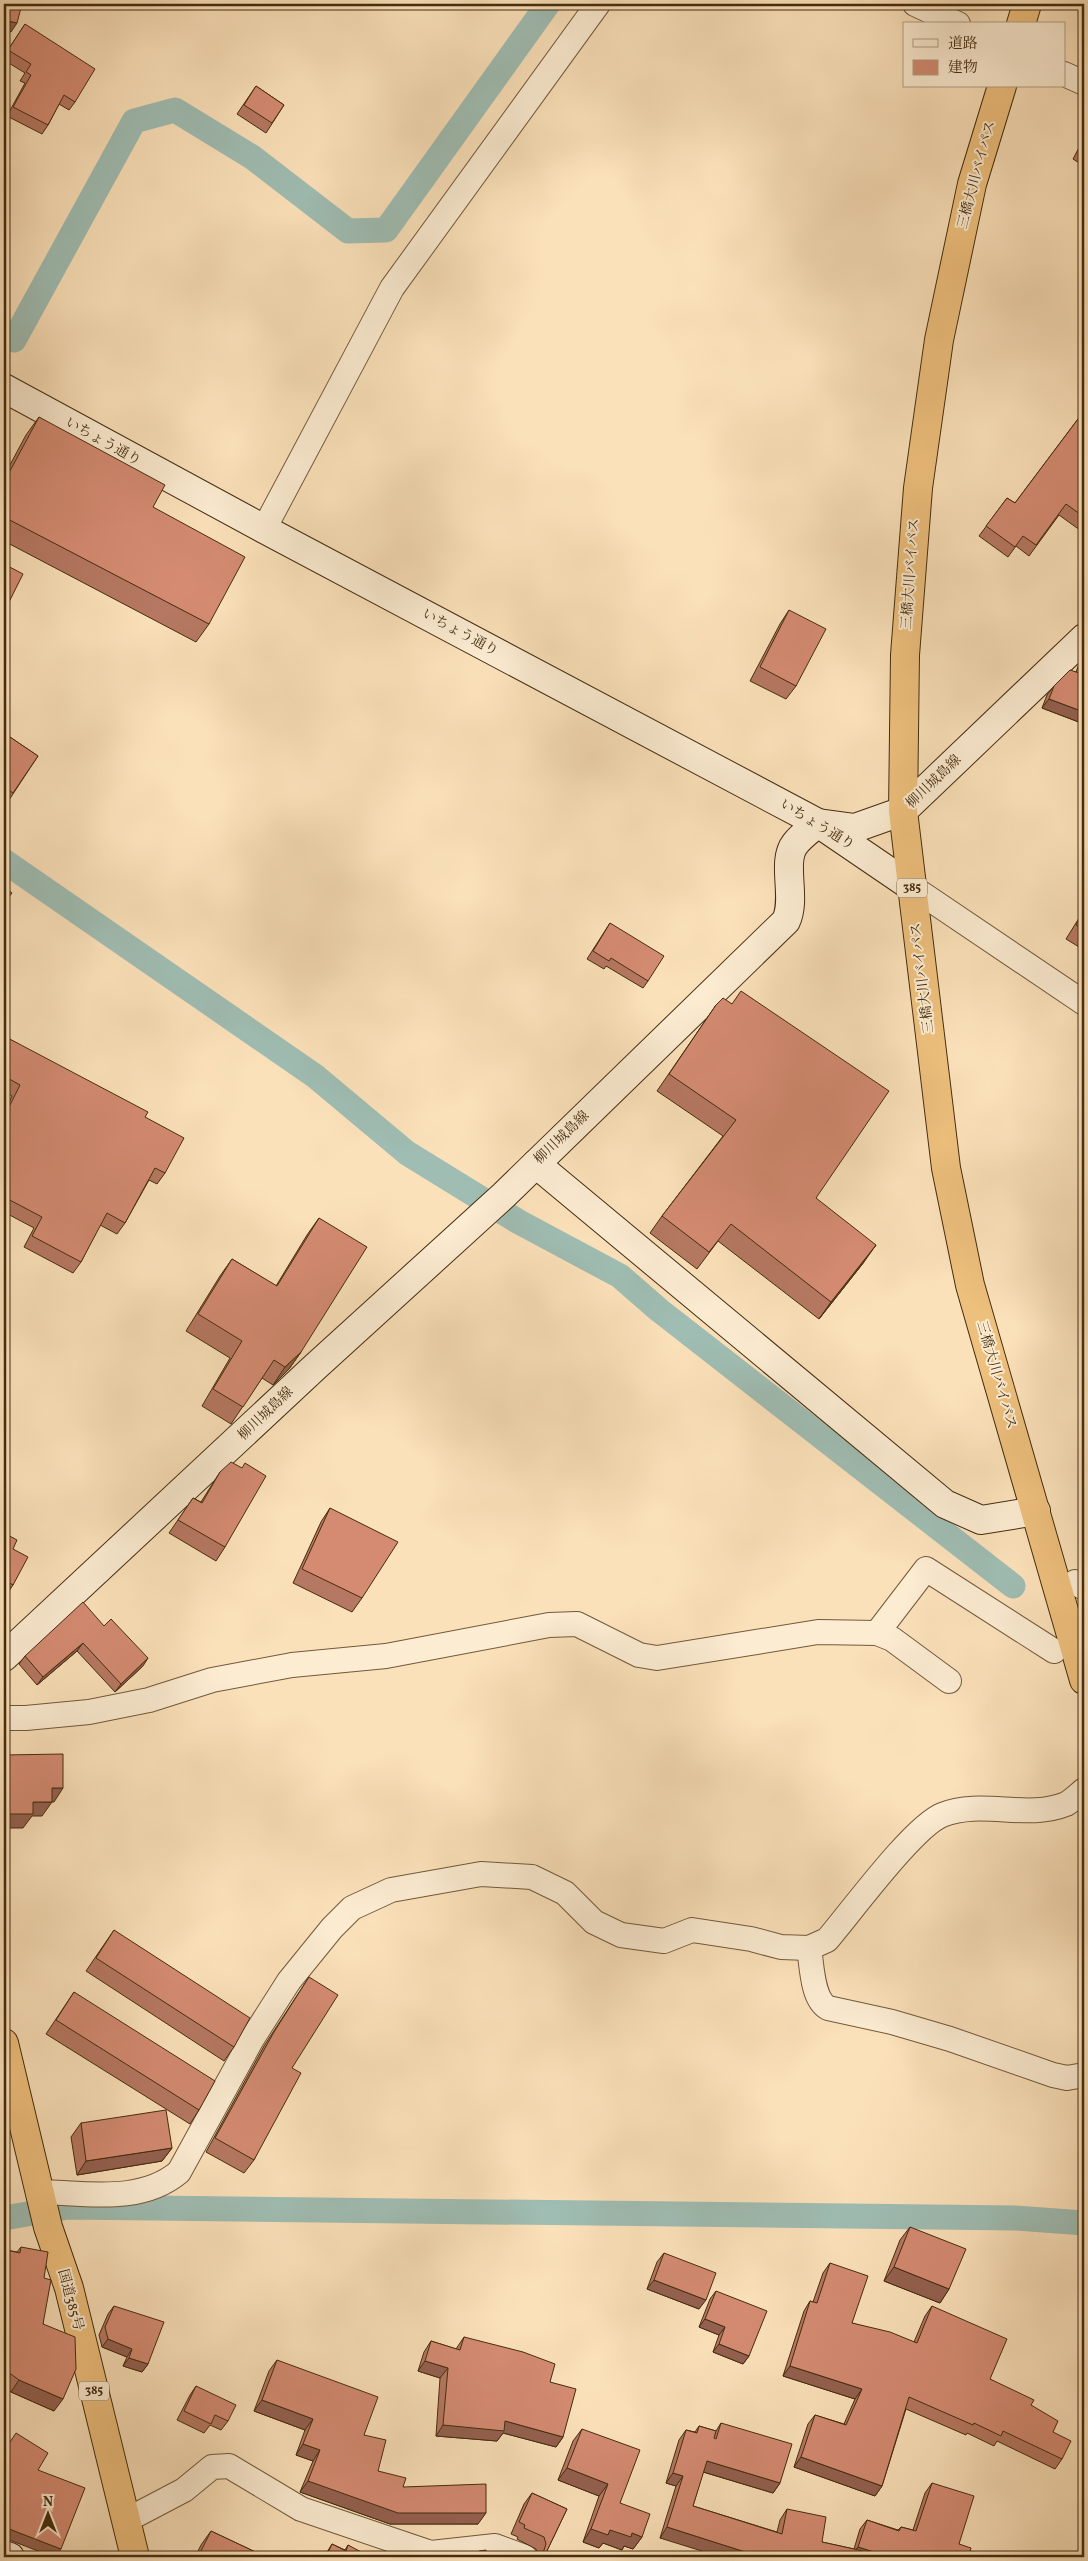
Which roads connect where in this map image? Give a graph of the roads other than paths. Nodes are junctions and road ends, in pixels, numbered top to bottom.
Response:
1 (598, 4) edge
2 (915, 4) edge
3 (1027, 4) edge
4 (954, 22) edge
5 (1022, 22) edge
6 (1066, 75) edge
7 (1084, 83) edge
8 (1001, 88) edge
9 (4, 388) edge
10 (264, 529) junction
11 (1084, 638) edge
12 (903, 811) junction
13 (818, 822) junction
14 (912, 887) junction
15 (1084, 1003) edge
16 (536, 1164) junction
17 (1036, 1511) junction
18 (877, 1633) junction
19 (1054, 1651) dead end
20 (4, 1657) edge
21 (1084, 1680) edge
22 (949, 1681) dead end
23 (4, 1718) edge
24 (1084, 1790) edge
25 (809, 1948) junction
26 (4, 2043) edge
27 (1084, 2075) edge
28 (40, 2192) junction
29 (126, 2521) junction
30 (4, 2555) edge
31 (10, 2557) edge
32 (135, 2557) edge
33 (525, 2557) edge

1 - 10 street
2 - 4 street
3 - 5 highway
6 - 7 street
8 - 12 highway, 三橋大川バイパス / 385
9 - 10 street, いちょう通り
10 - 13 street, いちょう通り
11 - 12 street, 柳川城島線
12 - 13 street, 柳川城島線
12 - 14 highway, 三橋大川バイパス / 385
13 - 14 street, いちょう通り
13 - 16 street, 柳川城島線
14 - 15 street
14 - 17 highway, 三橋大川バイパス / 385
16 - 17 street
16 - 20 street, 柳川城島線
17 - 21 highway, 三橋大川バイパス / 385
18 - 19 street
18 - 22 street
18 - 23 street
24 - 25 street
25 - 27 street
25 - 28 street
26 - 28 highway, 国道385号 / 385
28 - 29 highway, 国道385号 / 385
29 - 32 highway, 国道385号 / 385
29 - 33 street
30 - 31 street

